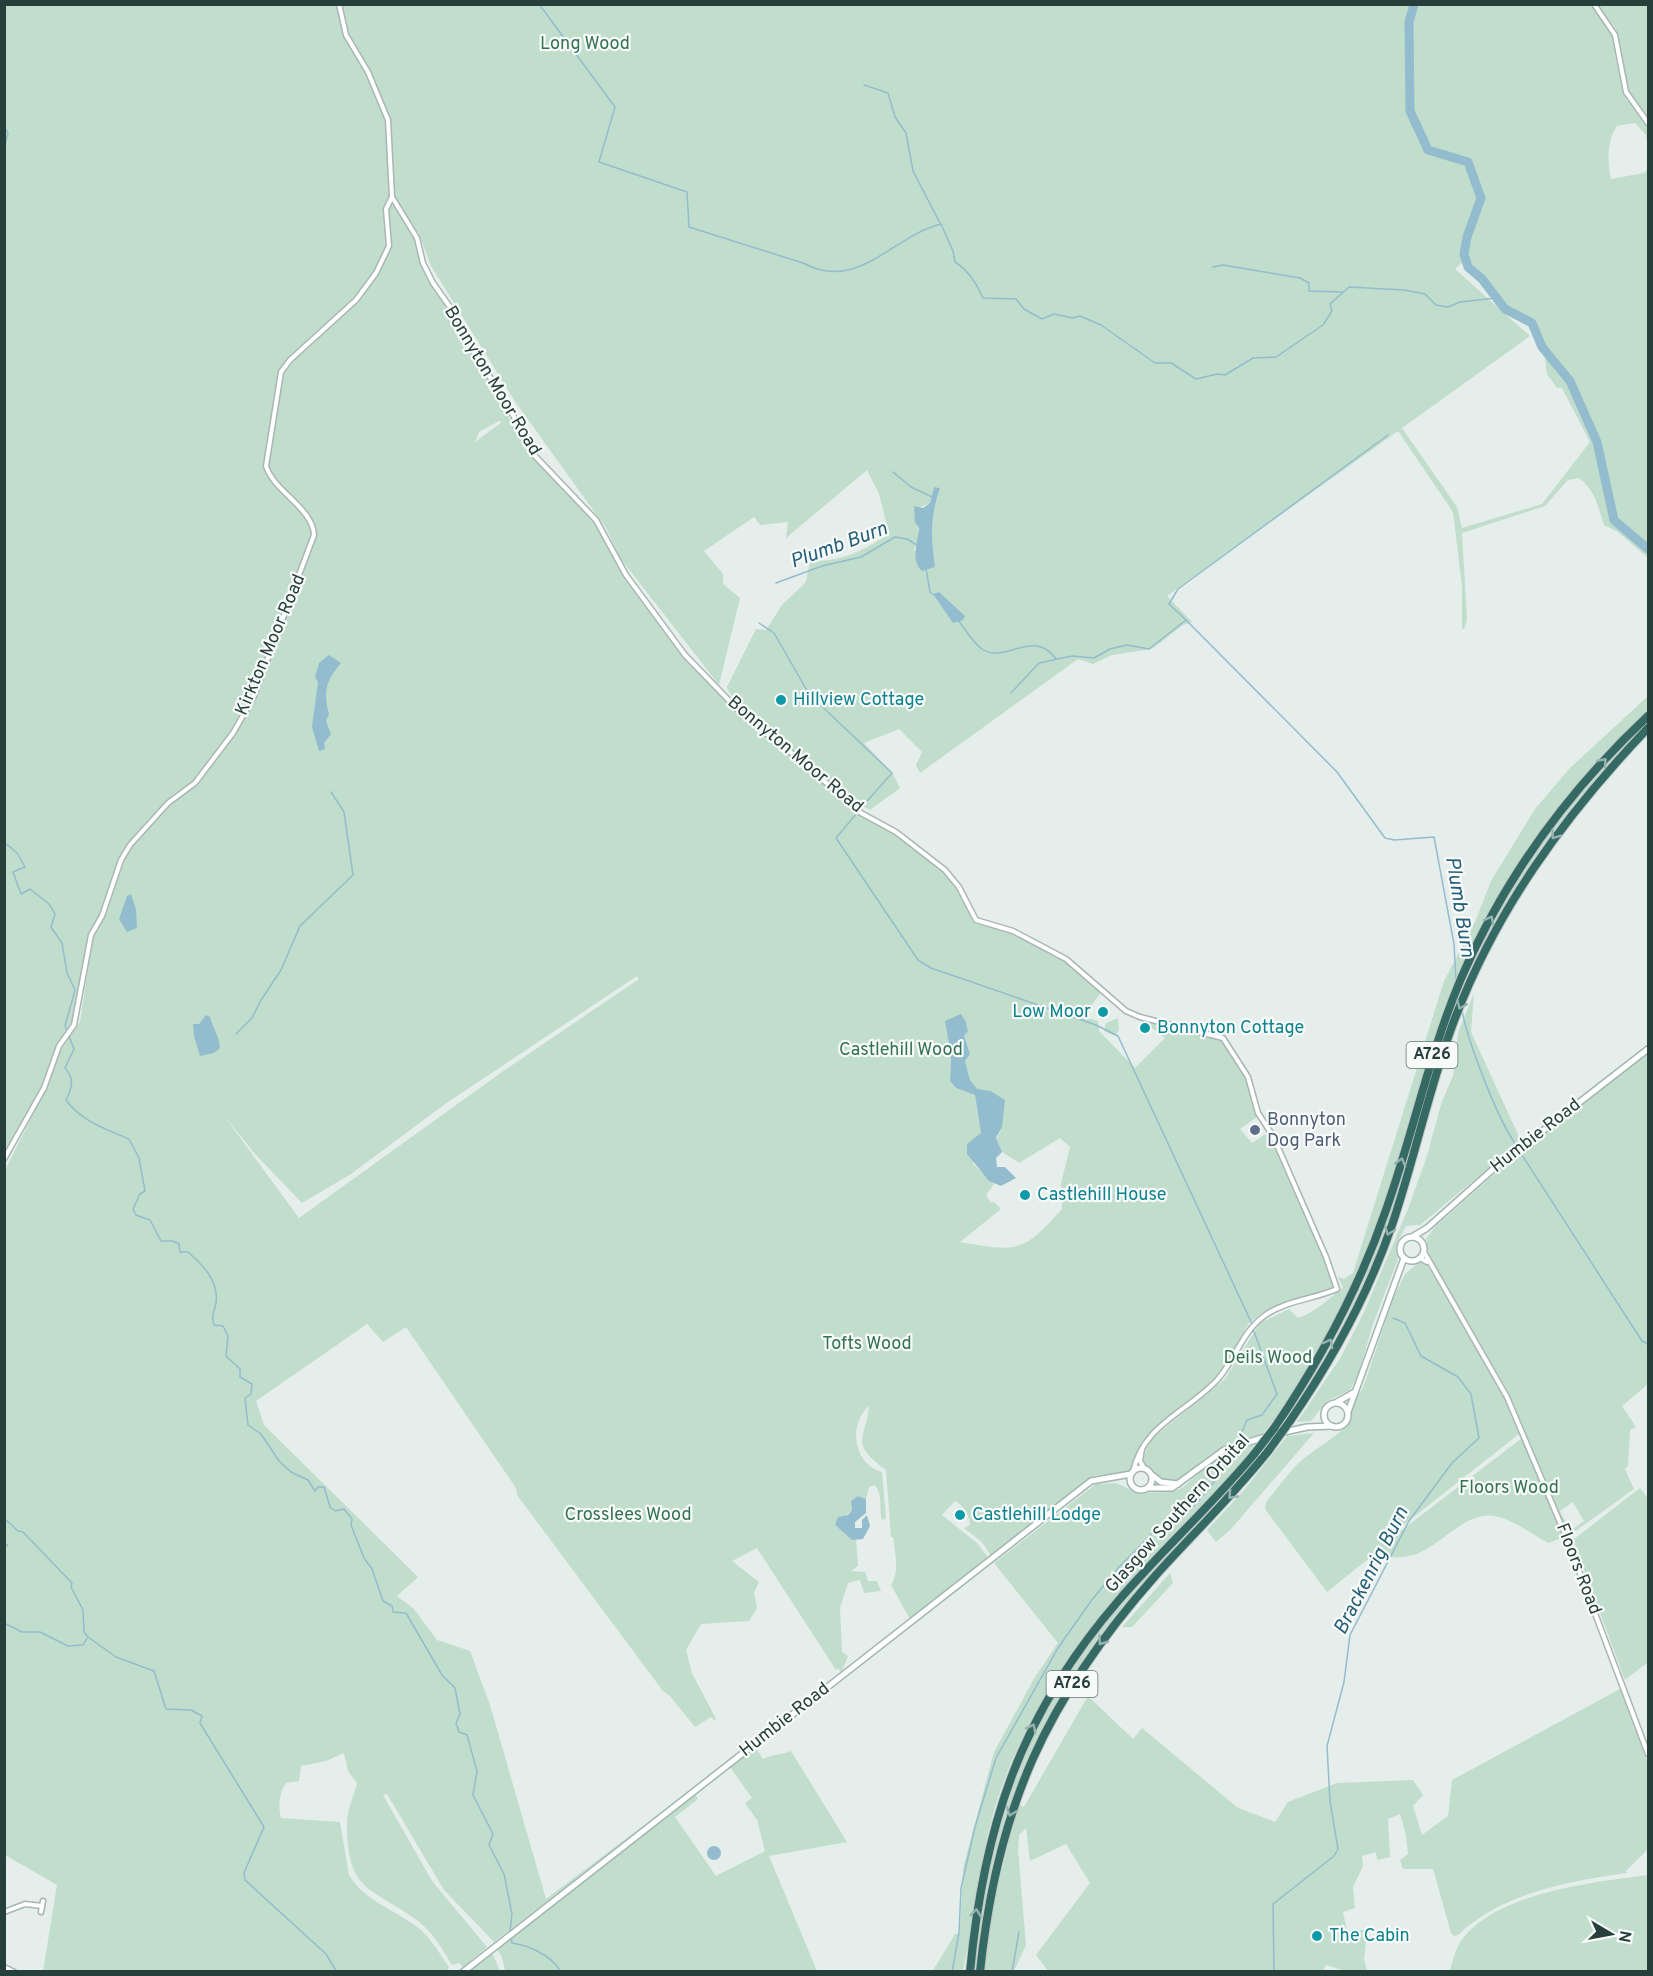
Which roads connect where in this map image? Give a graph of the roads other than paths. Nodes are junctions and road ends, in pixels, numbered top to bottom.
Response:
1 (339, 4) edge
2 (1594, 4) edge
3 (1648, 123) edge
4 (392, 197) junction
5 (1648, 716) edge
6 (1648, 728) edge
7 (1648, 1048) edge
8 (4, 1159) edge
9 (1427, 1228) junction
10 (1412, 1237) junction
11 (1423, 1248) junction
12 (1404, 1258) junction
13 (1417, 1259) junction
14 (1428, 1262) junction
15 (1401, 1272) junction
16 (1356, 1391) junction
17 (1336, 1403) junction
18 (1325, 1410) junction
19 (1348, 1412) junction
20 (1332, 1426) junction
21 (1307, 1427) junction
22 (1143, 1443) junction
23 (1144, 1468) junction
24 (1132, 1473) junction
25 (1152, 1475) junction
26 (1112, 1478) junction
27 (1179, 1484) junction
28 (1131, 1485) junction
29 (1148, 1488) junction
30 (1648, 1754) edge
31 (4, 1912) edge
32 (41, 1912) dead end
33 (4, 1967) edge
34 (14, 1971) edge
35 (463, 1971) edge
36 (970, 1971) edge
37 (980, 1971) edge

1 - 4 street, Kirkton Moor Road
2 - 3 street
4 - 8 street, Kirkton Moor Road
4 - 22 street, Bonnyton Moor Road
36 -> 5 highway, Glasgow Southern Orbital / A726, bridge
6 -> 37 highway, Glasgow Southern Orbital / A726, bridge
7 - 9 street, Humbie Road
9 - 10 street, Humbie Road
9 - 11 street
10 - 11 street
10 - 12 street
11 - 13 street
11 - 14 street, Floors Road
12 - 13 street
12 - 15 street
13 - 14 street
13 - 15 street
14 - 30 street, Floors Road
15 - 16 street
16 - 17 street
16 - 19 street
17 - 18 street
17 - 19 street
18 - 20 street
18 - 21 street
19 - 20 street
20 - 21 street
21 - 27 street
22 - 23 street
22 - 24 street
23 - 24 street, Humbie Road
23 - 25 street
24 - 26 street, Humbie Road
24 - 28 street
25 - 27 street
25 - 29 street
26 - 28 street
26 - 35 street, Humbie Road
27 - 29 street
28 - 29 street
31 - 32 street
33 - 34 street

